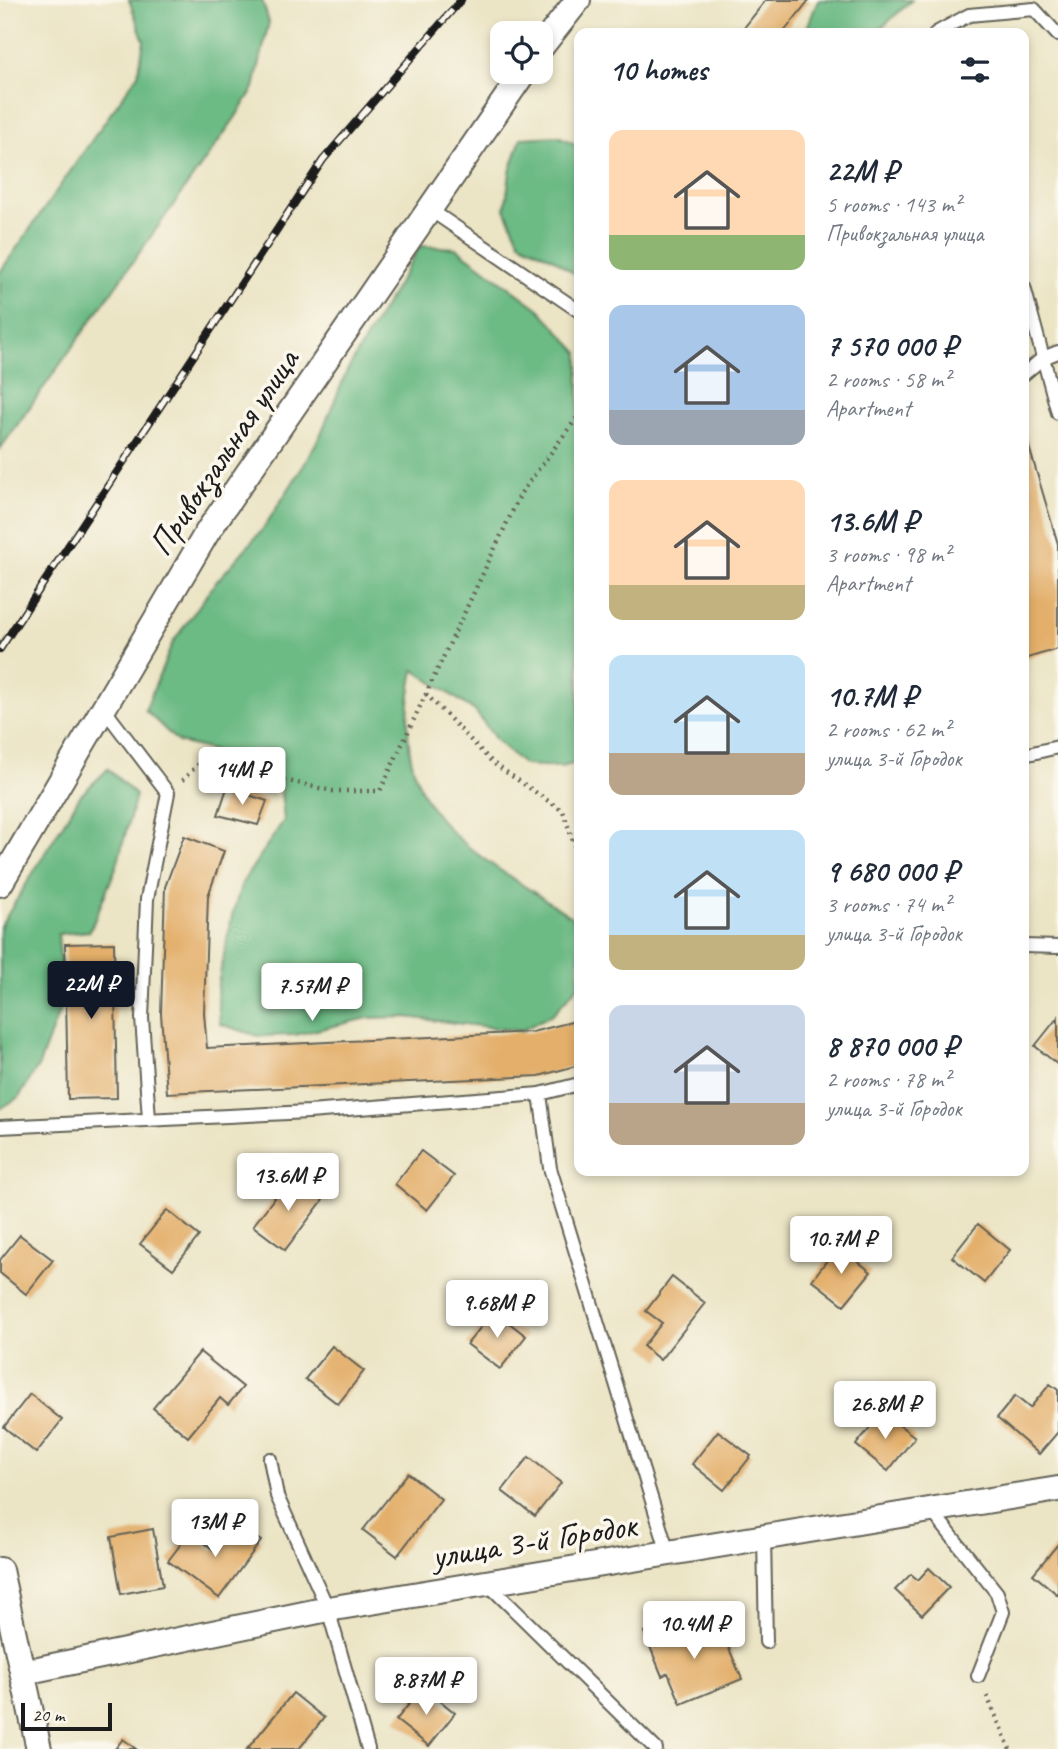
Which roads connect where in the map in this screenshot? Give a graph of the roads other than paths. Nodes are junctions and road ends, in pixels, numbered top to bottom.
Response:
1 (578, 0) edge
2 (945, 28) edge
3 (553, 32) edge
4 (1058, 34) edge
5 (516, 84) edge
6 (429, 209) junction
7 (1029, 306) edge
8 (574, 308) edge
9 (1058, 352) edge
10 (1043, 358) junction
11 (1029, 370) edge
12 (1058, 413) edge
13 (104, 709) junction
14 (1058, 747) edge
15 (1029, 754) edge
16 (0, 884) edge
17 (1029, 944) edge
18 (1058, 947) edge
19 (574, 1085) edge
20 (540, 1094) junction
21 (149, 1119) junction
22 (0, 1127) edge
23 (270, 1459) dead end
24 (1058, 1489) edge
25 (931, 1510) junction
26 (764, 1537) junction
27 (668, 1553) junction
28 (0, 1570) edge
29 (487, 1583) junction
30 (328, 1609) junction
31 (766, 1642) dead end
32 (24, 1672) junction
33 (978, 1676) road end
34 (39, 1749) edge
35 (368, 1749) edge
36 (656, 1749) edge

1 - 3 street
2 - 4 lane
5 - 6 street, Привокзальная улица
6 - 8 lane
6 - 13 street, Привокзальная улица
7 - 10 lane
9 - 10 lane
10 - 11 lane
10 - 12 lane
13 - 16 street, Привокзальная улица
13 - 21 lane
14 - 15 lane
17 - 18 lane
19 - 20 lane
20 - 21 lane
20 - 27 lane
21 - 22 lane
23 - 30 lane
24 - 25 street, улица 3-й Городок
25 - 26 street, улица 3-й Городок
25 - 33 lane
26 - 27 street, улица 3-й Городок
26 - 31 lane
27 - 29 street, улица 3-й Городок
28 - 32 street
29 - 30 street, улица 3-й Городок
29 - 36 lane
30 - 32 street, улица 3-й Городок
30 - 35 lane
32 - 34 street

